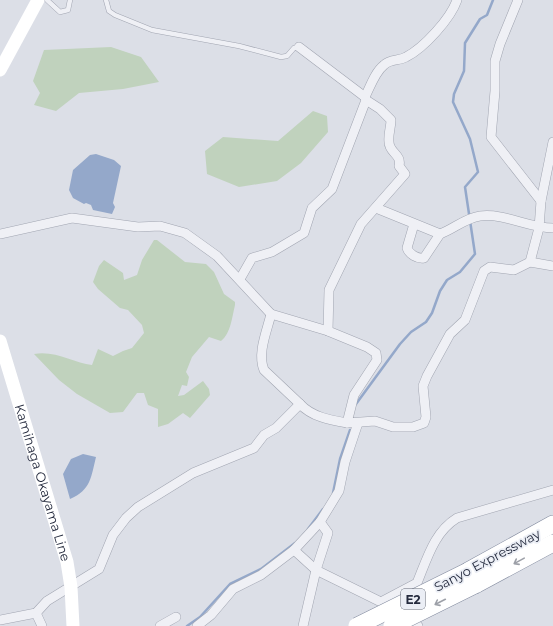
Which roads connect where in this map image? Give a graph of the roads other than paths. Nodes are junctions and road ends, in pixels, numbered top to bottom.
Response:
1 (38, 0) edge
2 (47, 0) edge
3 (70, 0) edge
4 (106, 0) edge
5 (456, 0) edge
6 (518, 0) edge
7 (299, 47) joint
8 (0, 70) edge
9 (365, 99) junction
10 (553, 142) edge
11 (541, 201) junction
12 (376, 208) junction
13 (414, 224) junction
14 (539, 228) junction
15 (553, 228) edge
16 (0, 234) edge
17 (440, 234) junction
18 (530, 262) junction
19 (553, 266) edge
20 (240, 279) junction
21 (271, 314) junction
22 (328, 331) junction
23 (0, 341) edge
24 (300, 404) junction
25 (347, 423) junction
26 (358, 423) junction
27 (553, 490) edge
28 (320, 522) junction
29 (553, 524) edge
30 (553, 543) edge
31 (294, 550) junction
32 (316, 570) junction
33 (471, 578) junction
34 (72, 587) junction
35 (381, 602) junction
36 (36, 613) junction
37 (176, 617) dead end
38 (0, 620) edge
39 (42, 626) edge
40 (73, 626) edge
41 (160, 626) edge
42 (197, 626) edge
43 (303, 626) edge
44 (357, 626) edge
45 (392, 626) edge
46 (418, 626) edge

1 - 8 main road
2 - 3 lane
4 - 7 lane
5 - 9 street
6 - 11 street
7 - 9 street
9 - 12 street
9 - 20 street
10 - 11 street
11 - 14 street
12 - 13 street
12 - 22 street
13 - 17 street
13 - 17 street
14 - 15 street
14 - 17 street
14 - 18 street
16 - 20 street
18 - 19 street
18 - 26 street
20 - 21 street
21 - 22 street
21 - 24 street
22 - 25 street
23 - 34 main road, Kamihaga Okayama Line
24 - 25 street
24 - 34 street
25 - 26 street
26 - 28 street
27 - 35 street
28 - 31 street
28 - 32 street
29 - 33 highway, Sanyo Expressway / E2
30 -> 33 highway, Sanyo Expressway / E2
31 - 32 street
31 - 42 street
32 - 35 street
32 - 43 street
33 - 44 highway, Sanyo Expressway / E2, bridge
33 -> 45 highway, Sanyo Expressway / E2, bridge
34 - 36 street
34 - 40 main road, Kamihaga Okayama Line
35 - 46 street
36 - 38 street
36 - 39 street
37 - 41 street

